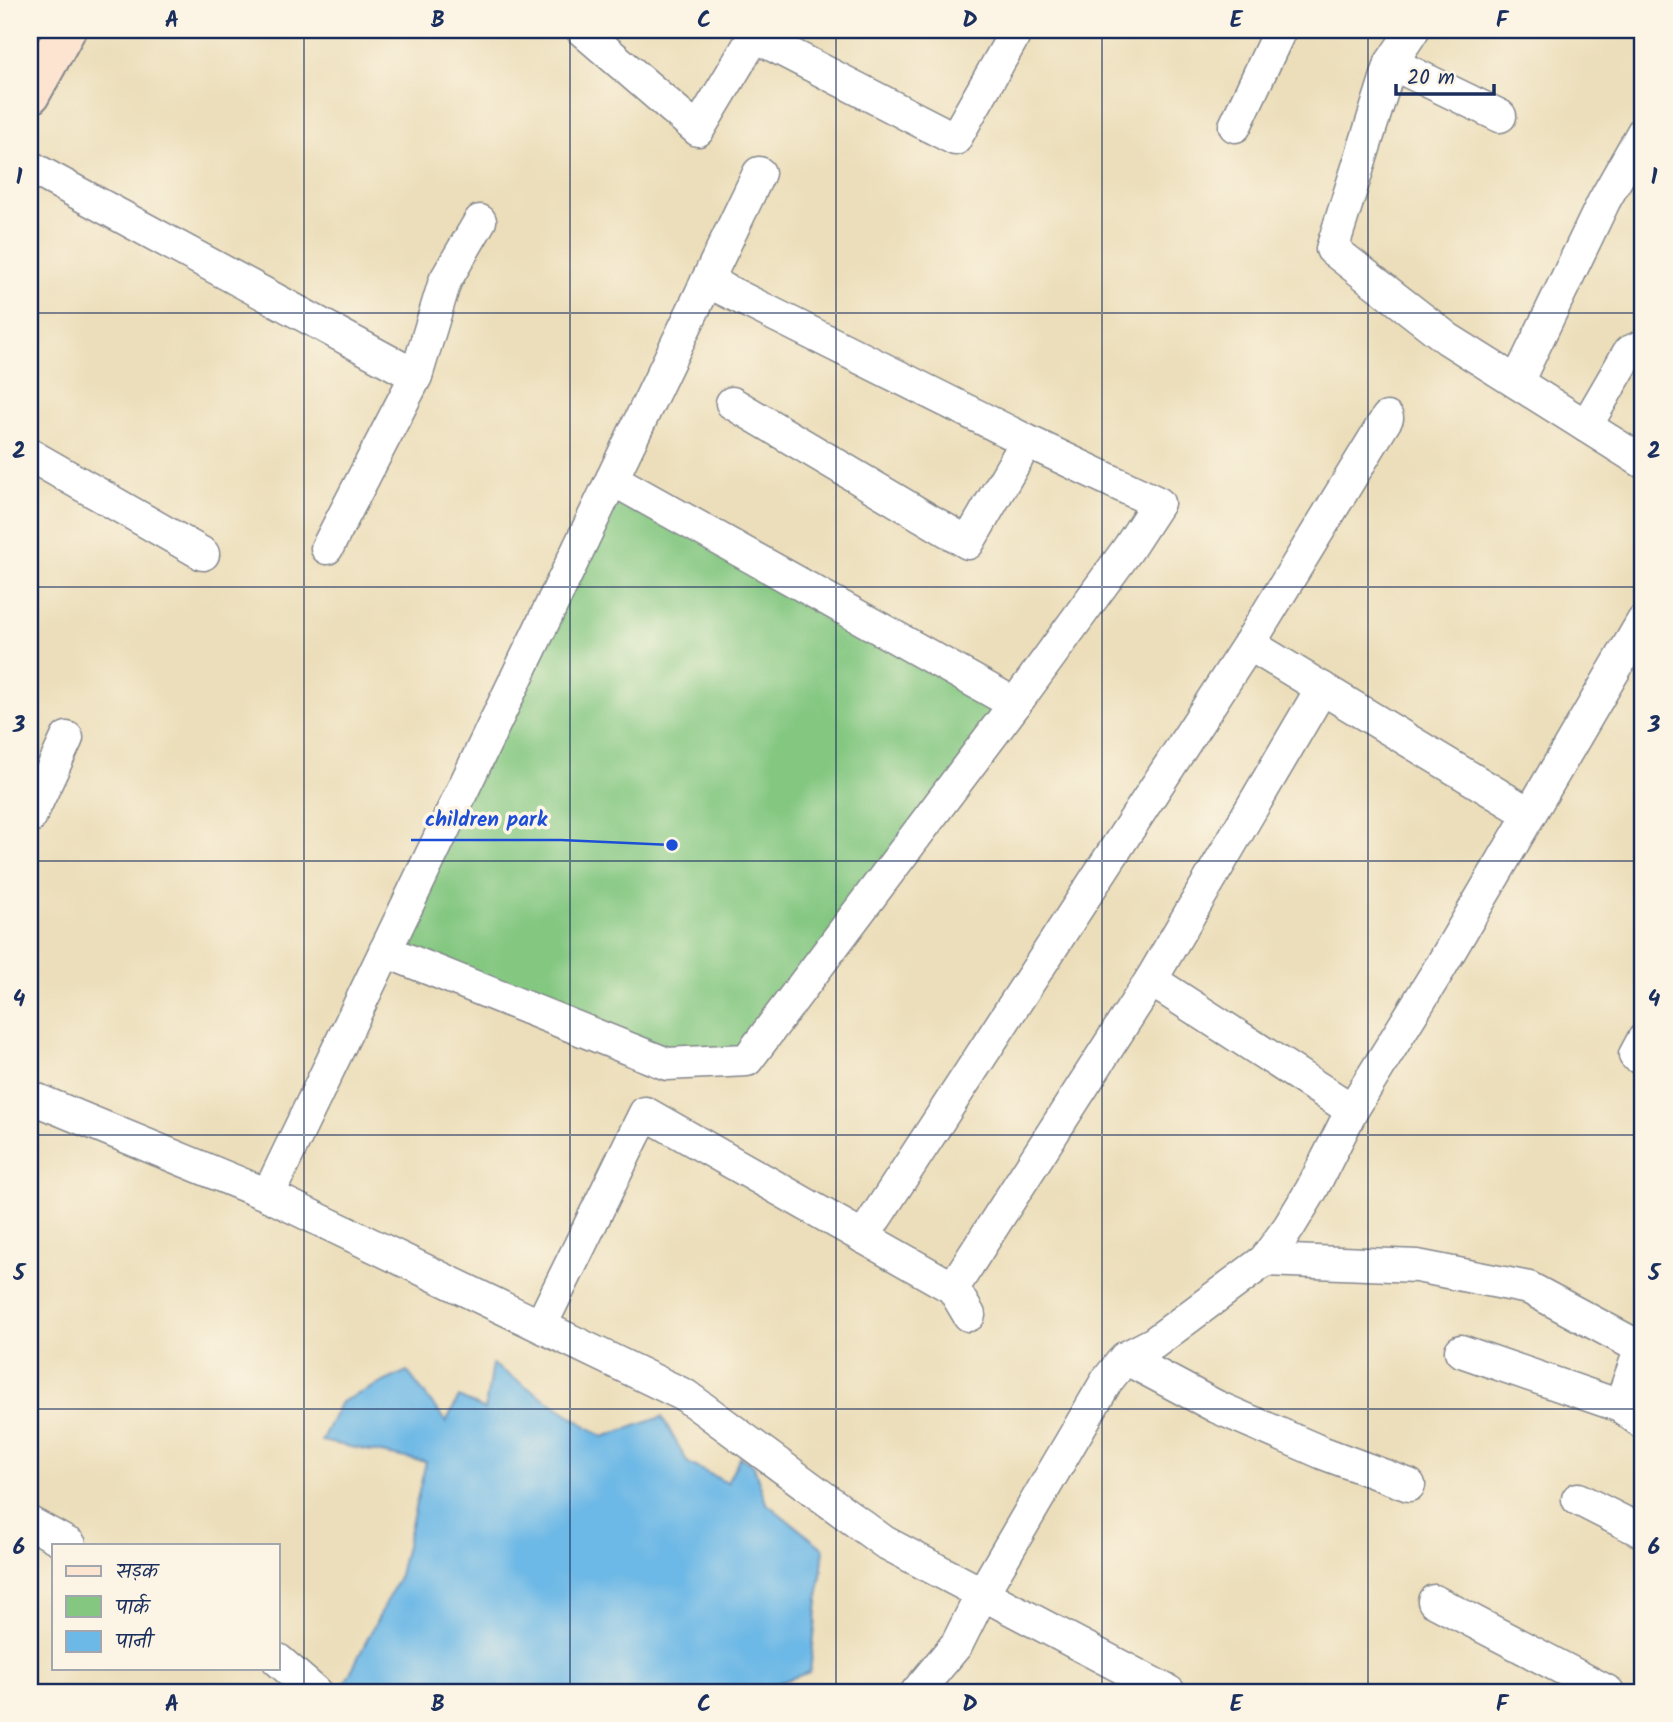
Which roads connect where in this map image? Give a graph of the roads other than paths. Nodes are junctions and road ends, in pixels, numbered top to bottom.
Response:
1 (38, 30) edge
2 (66, 30) edge
3 (582, 30) edge
4 (1017, 30) edge
5 (1280, 30) edge
6 (1413, 30) edge
7 (757, 33) edge
8 (30, 45) edge
9 (1391, 63) junction
10 (30, 95) edge
11 (1500, 116) dead end
12 (1235, 126) dead end
13 (1643, 132) edge
14 (30, 167) edge
15 (759, 173) dead end
16 (480, 221) dead end
17 (707, 281) junction
18 (1643, 346) edge
19 (416, 376) junction
20 (1517, 382) junction
21 (732, 403) dead end
22 (1387, 418) dead end
23 (1586, 426) junction
24 (1027, 441) junction
25 (30, 455) edge
26 (1643, 462) edge
27 (612, 479) junction
28 (327, 548) dead end
29 (203, 554) dead end
30 (1643, 621) edge
31 (1250, 644) junction
32 (1322, 688) junction
33 (1015, 704) junction
34 (67, 738) dead end
35 (1530, 814) junction
36 (30, 817) edge
37 (385, 951) junction
38 (1151, 981) junction
39 (1643, 1040) edge
40 (1643, 1060) edge
41 (30, 1097) edge
42 (1352, 1110) junction
43 (268, 1195) junction
44 (863, 1237) junction
45 (1265, 1259) junction
46 (953, 1288) junction
47 (969, 1315) dead end
48 (541, 1325) junction
49 (1461, 1351) dead end
50 (1125, 1358) junction
51 (1632, 1415) edge
52 (1409, 1485) dead end
53 (1578, 1499) dead end
54 (30, 1523) edge
55 (1643, 1532) edge
56 (68, 1544) edge
57 (982, 1594) junction
58 (1434, 1601) dead end
59 (280, 1662) edge
60 (315, 1692) edge
61 (917, 1692) edge
62 (1169, 1692) edge
63 (1608, 1692) edge

1 - 8 main road
2 - 10 main road
3 - 7 street
4 - 7 street
5 - 12 street
6 - 9 street
9 - 11 street
9 - 20 street
13 - 20 street
14 - 19 street
15 - 17 street
16 - 19 street
17 - 24 street
17 - 27 street
18 - 23 street
19 - 28 street
20 - 23 street
21 - 24 street
22 - 31 street
23 - 26 street
24 - 33 street
25 - 29 street
27 - 33 street
27 - 37 street
30 - 35 street
31 - 32 street
31 - 44 street
32 - 35 street
32 - 38 street
33 - 37 street
34 - 36 street
35 - 42 street
37 - 43 street
38 - 42 street
38 - 46 street
39 - 40 street
41 - 43 street
42 - 45 street
43 - 48 street
44 - 46 street
44 - 48 street
45 - 50 street
45 - 51 street
46 - 47 street
48 - 57 street
49 - 51 street
50 - 52 street
50 - 57 street
53 - 55 street
54 - 56 street
57 - 61 street
57 - 62 street
58 - 63 street
59 - 60 street

